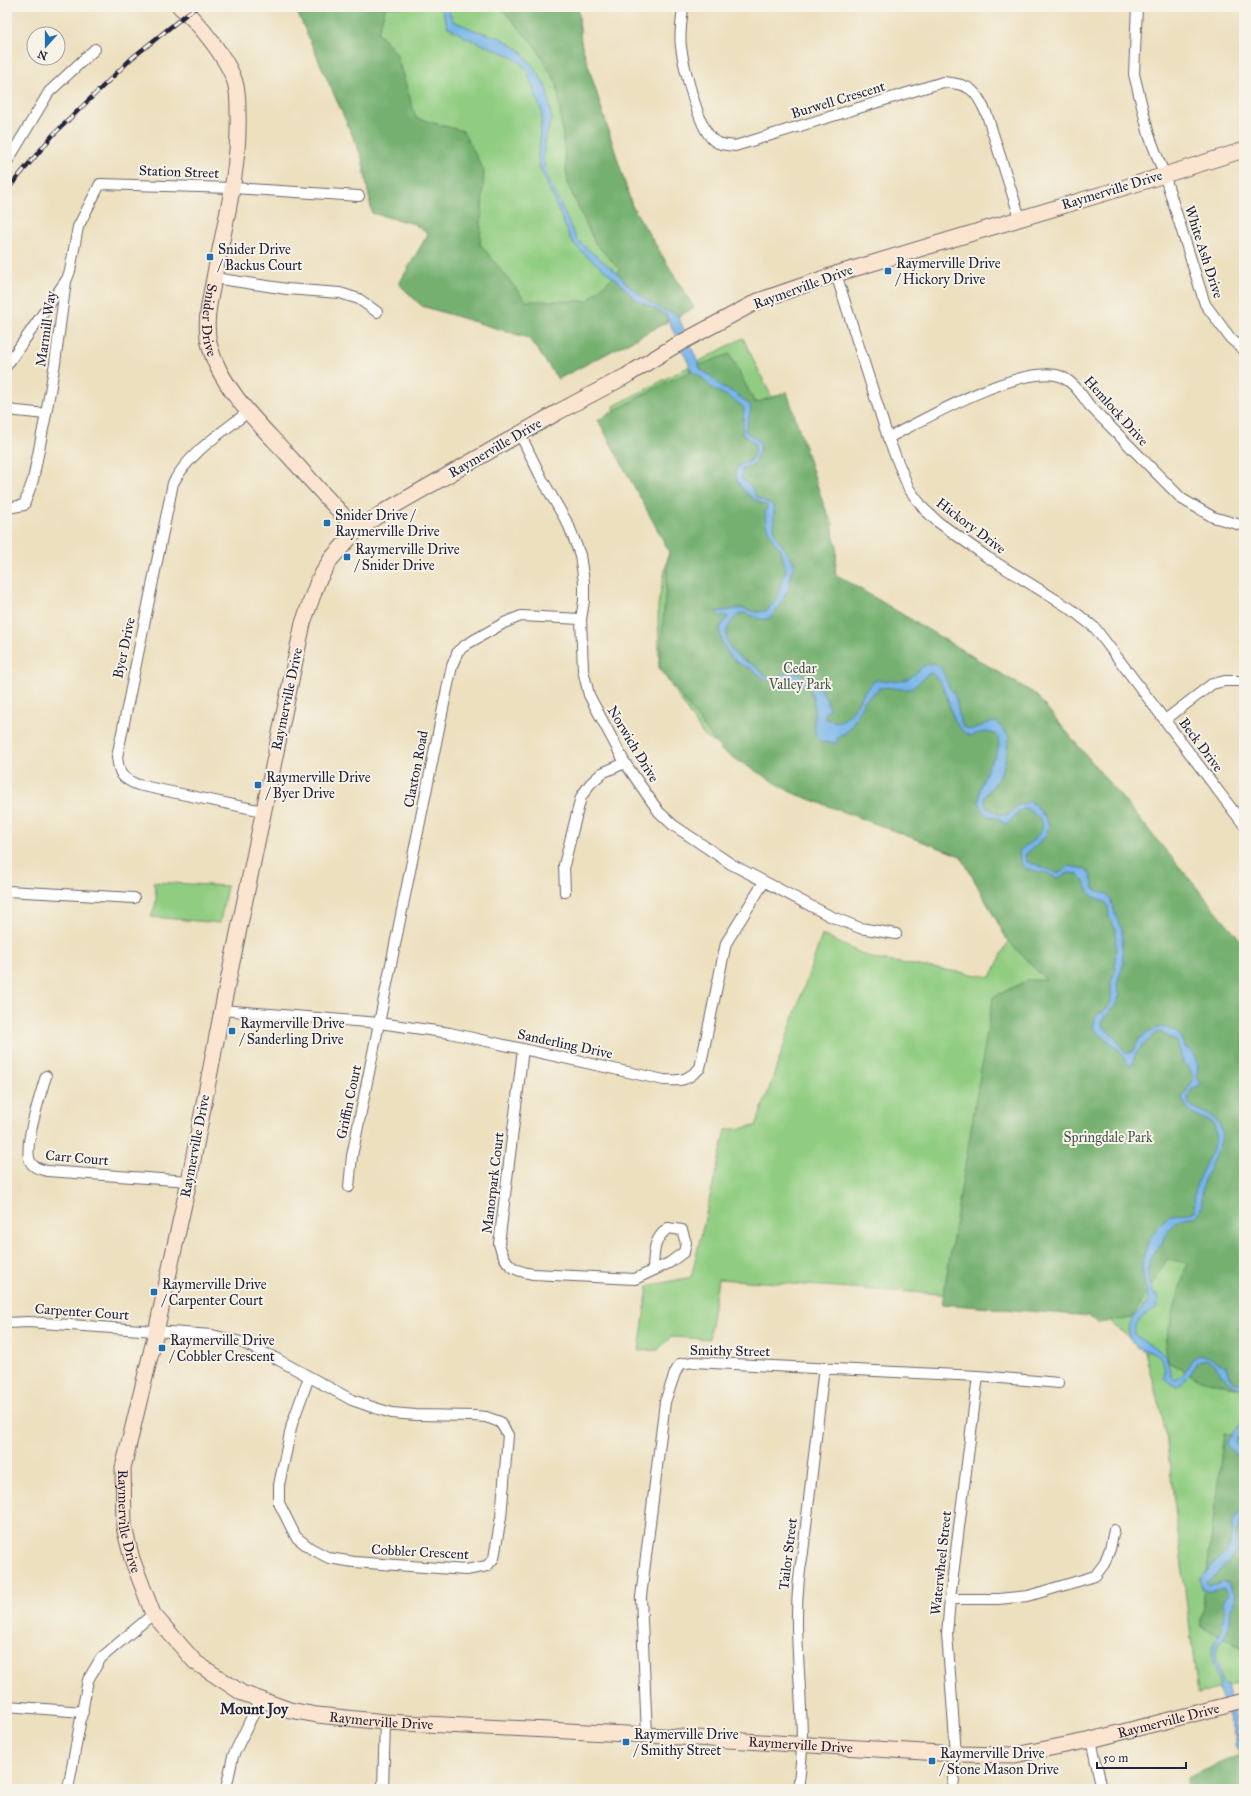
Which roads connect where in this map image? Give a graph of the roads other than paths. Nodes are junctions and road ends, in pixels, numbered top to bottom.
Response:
1 (180, 7) edge
2 (683, 7) edge
3 (1137, 7) edge
4 (95, 49) dead end
5 (1244, 150) edge
6 (7, 162) edge
7 (1164, 174) junction
8 (232, 188) junction
9 (359, 196) dead end
10 (1020, 218) junction
11 (836, 274) junction
12 (214, 278) junction
13 (67, 279) junction
14 (377, 312) dead end
15 (1244, 350) edge
16 (7, 366) edge
17 (7, 410) edge
18 (248, 412) junction
19 (46, 414) junction
20 (520, 434) junction
21 (888, 438) junction
22 (7, 508) edge
23 (1244, 526) edge
24 (357, 530) junction
25 (580, 619) junction
26 (1244, 681) edge
27 (1165, 720) junction
28 (625, 764) junction
29 (263, 811) junction
30 (1244, 825) edge
31 (764, 882) junction
32 (7, 891) edge
33 (565, 892) dead end
34 (134, 898) dead end
35 (896, 934) dead end
36 (222, 1010) junction
37 (379, 1023) junction
38 (523, 1050) junction
39 (46, 1076) dead end
40 (189, 1181) junction
41 (349, 1187) dead end
42 (653, 1270) dead end
43 (7, 1323) edge
44 (156, 1332) junction
45 (824, 1367) junction
46 (978, 1376) junction
47 (309, 1377) junction
48 (1059, 1383) dead end
49 (1114, 1530) dead end
50 (950, 1599) junction
51 (153, 1614) junction
52 (260, 1700) junction
53 (1244, 1701) edge
54 (7, 1706) edge
55 (83, 1712) junction
56 (385, 1722) junction
57 (647, 1735) junction
58 (1091, 1740) junction
59 (802, 1745) junction
60 (956, 1754) junction
61 (68, 1789) edge
62 (226, 1789) edge
63 (383, 1789) edge
64 (798, 1789) edge
65 (953, 1789) edge
66 (1102, 1789) edge

1 - 8 street, Snider Drive
2 - 10 street, Burwell Crescent
3 - 7 street
4 - 6 street
5 - 7 street, Raymerville Drive
7 - 10 street, Raymerville Drive
7 - 15 street, White Ash Drive
8 - 9 street, Station Street
8 - 12 street, Snider Drive
8 - 13 street, Station Street
10 - 11 street, Raymerville Drive
11 - 20 street, Raymerville Drive
11 - 21 street, Hickory Drive
12 - 14 street
12 - 18 street, Snider Drive
13 - 16 street, Marmill Way
13 - 19 street, Marmill Way
17 - 19 street
18 - 24 street, Snider Drive
18 - 29 street, Byer Drive
19 - 22 street, Marmill Way
20 - 24 street, Raymerville Drive
20 - 25 street, Norwich Drive
21 - 23 street, Hemlock Drive
21 - 27 street, Hickory Drive
24 - 29 street, Raymerville Drive
25 - 28 street, Norwich Drive
25 - 37 street, Claxton Road
26 - 27 street
27 - 30 street, Beck Drive
28 - 31 street, Norwich Drive
28 - 33 street
29 - 36 street, Raymerville Drive
31 - 35 street, Norwich Drive
31 - 38 street, Sanderling Drive
32 - 34 street
36 - 37 street, Sanderling Drive
36 - 40 street, Raymerville Drive
37 - 38 street, Sanderling Drive
37 - 41 street, Griffin Court
38 - 42 street, Manorpark Court
39 - 40 street, Carr Court
40 - 44 street, Raymerville Drive
43 - 44 street, Carpenter Court
44 - 47 street, Cobbler Crescent
44 - 51 street, Raymerville Drive
45 - 46 street, Smithy Street
45 - 57 street, Smithy Street
45 - 59 street, Tailor Street
46 - 48 street, Smithy Street
46 - 50 street, Waterwheel Street
47 - 47 street, Cobbler Crescent
49 - 50 street
50 - 60 street, Waterwheel Street
51 - 52 street, Raymerville Drive
51 - 55 street
52 - 56 street, Raymerville Drive
52 - 62 street
53 - 58 street, Raymerville Drive
54 - 55 street
55 - 61 street
56 - 57 street, Raymerville Drive
56 - 63 street
57 - 59 street, Raymerville Drive
58 - 60 street, Raymerville Drive
58 - 66 street
59 - 60 street, Raymerville Drive
59 - 64 street, Tailor Street
60 - 65 street, Waterwheel Street

